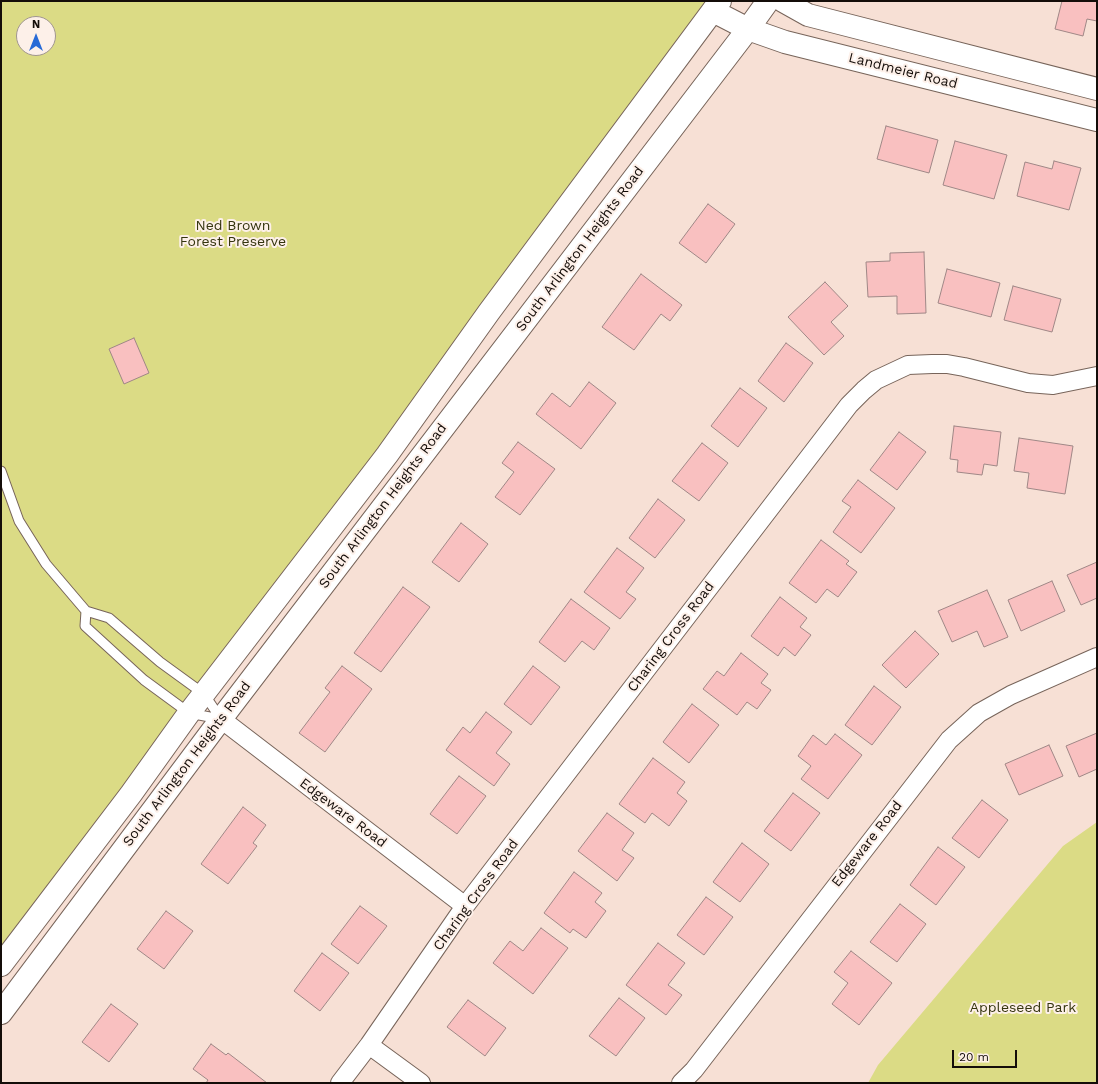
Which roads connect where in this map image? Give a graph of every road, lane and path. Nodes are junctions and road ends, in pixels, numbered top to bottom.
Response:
1 (768, 1) edge
2 (783, 1) edge
3 (717, 6) edge
4 (748, 29) junction
5 (1097, 89) edge
6 (1097, 120) edge
7 (1097, 376) edge
8 (1, 471) edge
9 (86, 611) junction
10 (1097, 657) edge
11 (204, 694) junction
12 (189, 713) junction
13 (221, 719) junction
14 (466, 906) junction
15 (1, 965) edge
16 (1, 1013) edge
17 (369, 1045) junction
18 (340, 1083) edge
19 (421, 1083) edge
20 (682, 1083) edge

1 - 4 main road, South Arlington Heights Road
2 - 5 main road
3 - 4 main road, Landmeier Road
3 - 11 main road, South Arlington Heights Road
4 - 6 main road, Landmeier Road
4 - 13 main road, South Arlington Heights Road
7 - 14 street, Charing Cross Road
8 - 9 lane
9 - 11 lane
9 - 12 lane
10 - 20 street, Edgeware Road
11 - 12 main road, South Arlington Heights Road
11 - 13 lane
12 - 13 lane
12 - 15 main road, South Arlington Heights Road
13 - 14 street, Edgeware Road
13 - 16 main road, South Arlington Heights Road
14 - 17 street, Charing Cross Road
17 - 18 street, Charing Cross Road
17 - 19 street

